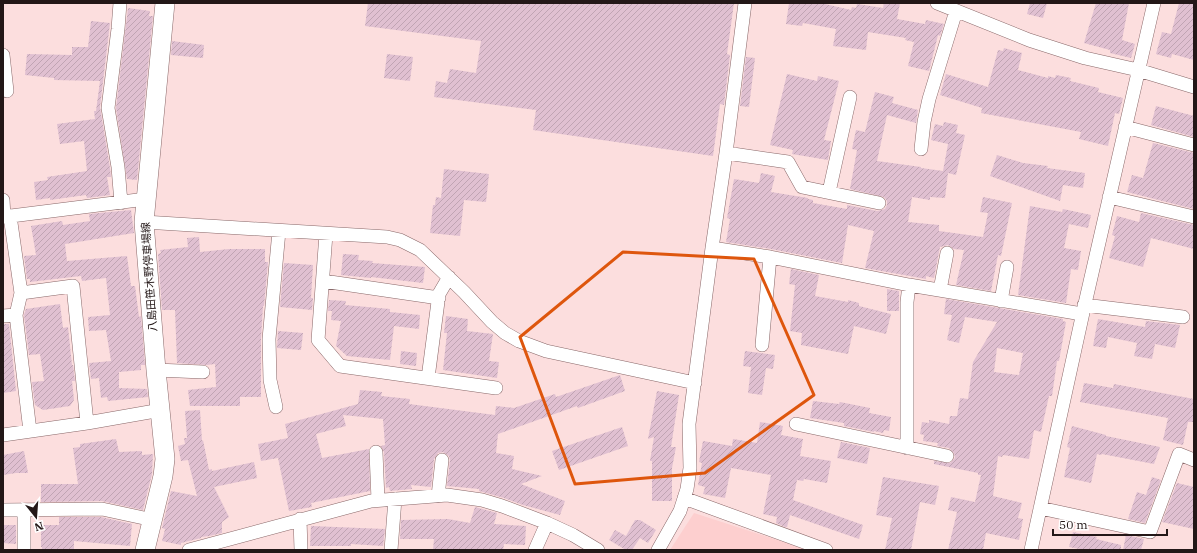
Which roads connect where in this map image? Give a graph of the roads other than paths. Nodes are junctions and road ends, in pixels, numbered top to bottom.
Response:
1 (120, 3) edge
2 (165, 3) edge
3 (745, 3) edge
4 (937, 3) edge
5 (1154, 3) edge
6 (956, 11) junction
7 (3, 55) edge
8 (1138, 70) junction
9 (1194, 87) edge
10 (7, 91) dead end
11 (850, 97) dead end
12 (1125, 127) junction
13 (1194, 145) edge
14 (921, 149) dead end
15 (726, 153) junction
16 (829, 192) junction
17 (1109, 197) junction
18 (146, 199) junction
19 (3, 200) edge
20 (121, 203) junction
21 (879, 203) dead end
22 (6, 217) edge
23 (1194, 217) edge
24 (144, 222) junction
25 (279, 231) junction
26 (326, 234) junction
27 (712, 248) junction
28 (947, 253) dead end
29 (770, 258) junction
30 (1007, 267) dead end
31 (449, 277) junction
32 (323, 281) junction
33 (909, 285) junction
34 (940, 290) junction
35 (21, 293) junction
36 (439, 298) junction
37 (1001, 301) junction
38 (1083, 309) junction
39 (16, 314) junction
40 (3, 316) edge
41 (1183, 317) dead end
42 (762, 346) dead end
43 (156, 370) junction
44 (203, 372) dead end
45 (428, 378) junction
46 (695, 383) junction
47 (496, 388) dead end
48 (276, 407) dead end
49 (160, 410) junction
50 (87, 423) junction
51 (796, 424) dead end
52 (30, 431) junction
53 (3, 435) edge
54 (906, 448) junction
55 (376, 452) dead end
56 (947, 456) dead end
57 (442, 460) dead end
58 (1194, 460) edge
59 (438, 496) junction
60 (684, 498) junction
61 (378, 500) junction
62 (395, 500) junction
63 (1040, 508) junction
64 (3, 510) edge
65 (24, 510) junction
66 (300, 519) junction
67 (153, 520) junction
68 (547, 523) junction
69 (24, 550) edge
70 (145, 550) edge
71 (189, 550) edge
72 (301, 550) edge
73 (391, 550) edge
74 (534, 550) edge
75 (598, 550) edge
76 (658, 550) edge
77 (826, 550) edge
78 (1031, 550) edge

1 - 20 street
2 - 18 main road, 八島田笹木野停車場線
3 - 15 street
4 - 6 street
5 - 8 street
6 - 8 street
6 - 14 street
7 - 10 street
8 - 9 street
8 - 12 street
11 - 16 street
12 - 13 street
12 - 17 street
15 - 16 street
15 - 27 street
16 - 21 street
17 - 23 street
17 - 38 street
18 - 20 street
18 - 24 main road, 八島田笹木野停車場線
19 - 22 street
20 - 22 street
22 - 35 street
24 - 25 street
24 - 43 main road, 八島田笹木野停車場線
25 - 26 street
25 - 48 street
26 - 31 street
26 - 32 street
27 - 29 street
27 - 46 street
28 - 34 street
29 - 33 street
29 - 42 street
30 - 37 street
31 - 36 street
31 - 46 street
32 - 36 street
32 - 45 street
33 - 34 street
33 - 54 street
34 - 37 street
35 - 39 street
35 - 50 street
36 - 45 street
37 - 38 street
38 - 41 street
38 - 63 street
39 - 40 street
39 - 52 street
43 - 44 street
43 - 49 main road, 八島田笹木野停車場線
45 - 47 street
46 - 60 street
49 - 50 street
49 - 67 main road, 八島田笹木野停車場線
50 - 52 street
51 - 54 street
52 - 53 street
54 - 56 street
55 - 61 street
57 - 59 street
58 - 63 street
59 - 62 street
59 - 68 street
60 - 76 street
60 - 77 street
61 - 62 street
61 - 66 street
62 - 73 street
63 - 78 street
64 - 65 street
65 - 67 street
65 - 69 street
66 - 71 street
66 - 72 street
67 - 70 main road, 八島田笹木野停車場線
68 - 74 street
68 - 75 street

